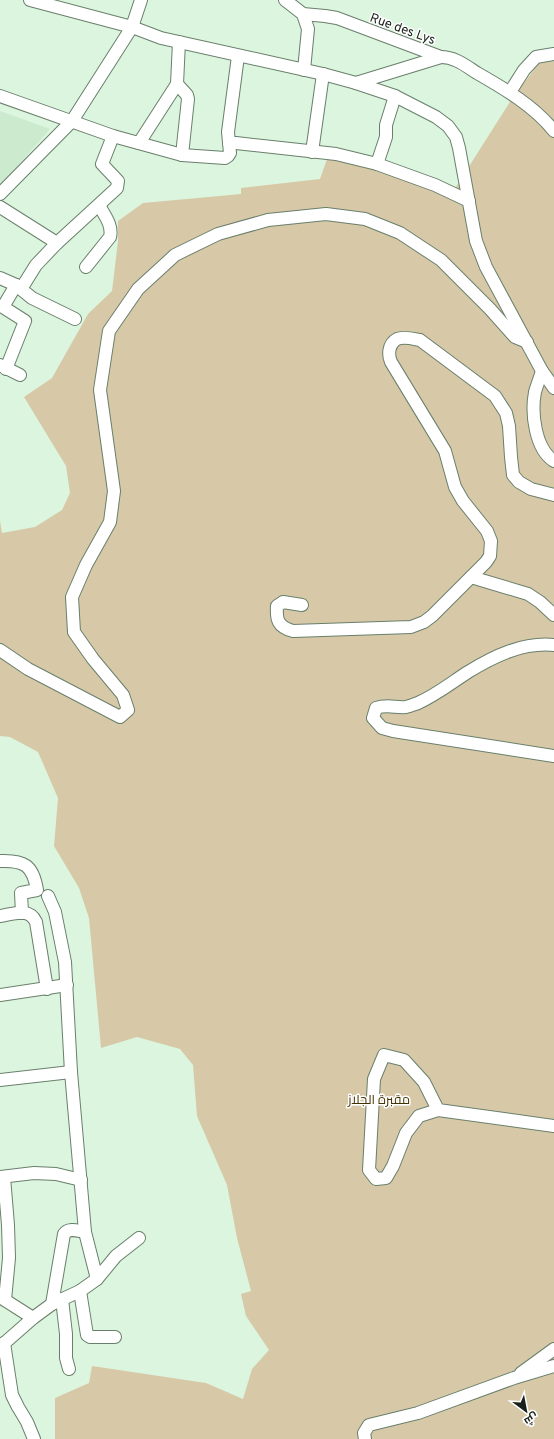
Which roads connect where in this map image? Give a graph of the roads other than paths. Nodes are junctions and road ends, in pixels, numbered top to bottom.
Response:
1 (30, 0) edge
2 (141, 0) edge
3 (285, 0) edge
4 (303, 14) junction
5 (132, 27) junction
6 (179, 42) junction
7 (554, 54) edge
8 (238, 56) junction
9 (441, 57) junction
10 (304, 70) junction
11 (323, 74) junction
12 (356, 83) junction
13 (176, 84) junction
14 (510, 92) junction
15 (0, 96) edge
16 (395, 96) junction
17 (72, 121) junction
18 (554, 131) edge
19 (113, 136) junction
20 (139, 143) junction
21 (229, 144) junction
22 (312, 152) junction
23 (182, 155) junction
24 (377, 164) junction
25 (0, 194) edge
26 (469, 201) junction
27 (99, 205) junction
28 (0, 206) edge
29 (57, 243) junction
30 (86, 267) dead end
31 (0, 278) edge
32 (18, 287) junction
33 (75, 319) dead end
34 (526, 342) junction
35 (3, 367) edge
36 (542, 371) junction
37 (20, 375) dead end
38 (554, 388) edge
39 (554, 461) edge
40 (554, 495) edge
41 (471, 577) junction
42 (302, 605) dead end
43 (554, 614) edge
44 (554, 645) edge
45 (0, 650) edge
46 (554, 756) edge
47 (1, 859) edge
48 (48, 896) dead end
49 (22, 912) junction
50 (0, 916) edge
51 (67, 985) junction
52 (47, 989) junction
53 (0, 994) edge
54 (71, 1072) junction
55 (0, 1080) edge
56 (438, 1110) junction
57 (554, 1126) edge
58 (2, 1177) edge
59 (81, 1180) junction
60 (4, 1225) edge
61 (85, 1232) junction
62 (139, 1238) dead end
63 (97, 1279) junction
64 (80, 1291) junction
65 (2, 1298) edge
66 (57, 1302) junction
67 (33, 1318) junction
68 (115, 1337) dead end
69 (2, 1345) edge
70 (554, 1349) edge
71 (554, 1366) edge
72 (69, 1369) dead end
73 (514, 1378) junction
74 (34, 1439) edge
75 (365, 1439) edge

1 - 5 street
2 - 5 street
3 - 4 street
4 - 9 street, Rue des Lys
4 - 10 street
5 - 6 street
5 - 17 street
6 - 8 street
6 - 13 street
7 - 14 street
8 - 10 street
8 - 21 street
9 - 12 street
9 - 14 street, Rue des Lys
10 - 11 street
11 - 12 street
11 - 22 street
12 - 16 street
13 - 20 street
13 - 23 street
14 - 18 street, Rue des Lys
15 - 17 street
16 - 24 street
16 - 26 street
17 - 19 street
17 - 25 street
19 - 20 street
19 - 27 street
20 - 23 street
21 - 22 street
21 - 23 street
22 - 24 street
24 - 26 street
26 - 34 street
27 - 29 street
27 - 30 street
28 - 29 street
29 - 32 street
31 - 32 street
32 - 33 street
32 - 35 street
34 - 36 street
34 - 45 street
35 - 37 street
36 - 38 street
36 - 39 street
40 - 41 street
41 - 42 street
41 - 43 street
44 - 46 street
47 - 49 street
48 - 51 street
49 - 50 street
49 - 52 street
51 - 52 street
51 - 54 street
52 - 53 street
54 - 55 street
54 - 59 street
56 - 56 street
56 - 57 street
58 - 59 street
58 - 60 street
59 - 61 street
60 - 65 street
61 - 63 street
61 - 66 street
62 - 63 street
63 - 64 street
64 - 66 street
64 - 68 street
65 - 67 street
66 - 67 street
66 - 72 street
67 - 69 street
69 - 74 street
70 - 73 street
71 - 73 street
73 - 75 street

